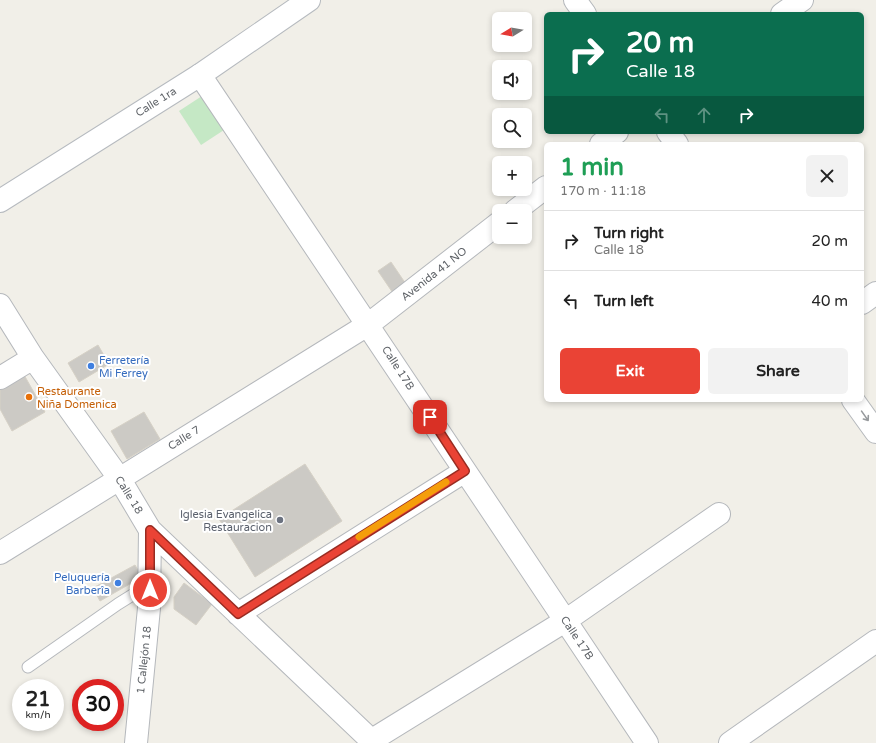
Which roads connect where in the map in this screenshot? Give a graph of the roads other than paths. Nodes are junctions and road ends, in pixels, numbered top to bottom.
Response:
1 (309, 0) edge
2 (575, 0) edge
3 (802, 0) edge
4 (584, 12) edge
5 (785, 12) edge
6 (200, 74) junction
7 (614, 134) edge
8 (604, 142) edge
9 (544, 189) edge
10 (0, 201) edge
11 (524, 204) edge
12 (492, 228) edge
13 (876, 293) edge
14 (864, 302) edge
15 (0, 305) edge
16 (369, 324) junction
17 (33, 358) junction
18 (0, 378) edge
19 (855, 402) edge
20 (876, 432) edge
21 (465, 471) junction
22 (119, 478) junction
23 (719, 514) dead end
24 (150, 530) junction
25 (0, 553) edge
26 (150, 590) junction
27 (238, 614) junction
28 (565, 621) junction
29 (876, 641) edge
30 (28, 667) dead end
31 (373, 742) edge
32 (136, 743) edge
33 (647, 743) edge
34 (730, 743) edge

1 - 6 street, Calle 1ra
2 - 4 street
3 - 5 street
6 - 10 street, Calle 1ra
6 - 16 street, Calle 17B
7 - 8 street
9 - 11 street
12 - 16 street, Avenida 41 NO
13 - 14 street
15 - 17 street, Calle 18
16 - 21 street, Calle 17B
16 - 22 street, Calle 7
17 - 18 street
17 - 22 street, Calle 18
19 -> 20 street
21 - 27 street
21 - 28 street, Calle 17B
22 - 24 street, Calle 18
22 - 25 street, Calle 7
23 - 28 street
24 - 26 street, 1 Callejón 18
24 - 27 street, Calle 18
26 - 30 lane
26 - 32 street, 1 Callejón 18
27 - 31 street, Calle 18
28 - 31 street
28 - 33 street, Calle 17B
29 - 34 street

